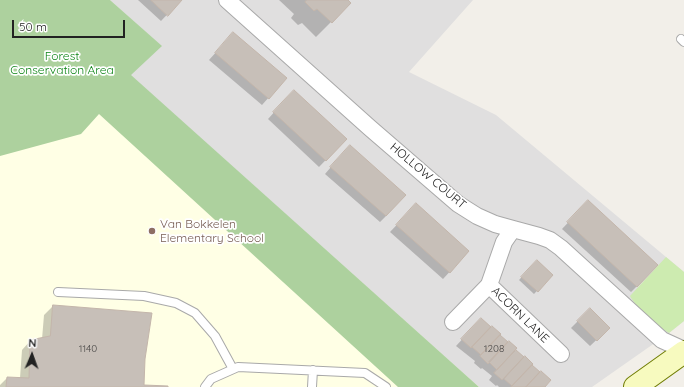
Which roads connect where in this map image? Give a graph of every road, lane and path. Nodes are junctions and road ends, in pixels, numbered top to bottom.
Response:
1 (227, 0) edge
2 (513, 229) junction
3 (489, 285) junction
4 (58, 292) dead end
5 (453, 322) dead end
6 (684, 351) edge
7 (561, 354) dead end
8 (233, 369) junction
9 (313, 370) junction
10 (206, 387) edge
11 (312, 387) edge
12 (386, 387) edge
13 (635, 387) edge

1 - 2 street, HOLLOW COURT
2 - 3 street, ACORN LANE
2 - 6 street, HOLLOW COURT
3 - 5 street
3 - 7 street, ACORN LANE
4 - 8 lane
6 - 13 main road
8 - 9 lane
8 - 10 lane
9 - 11 lane
9 - 12 lane

